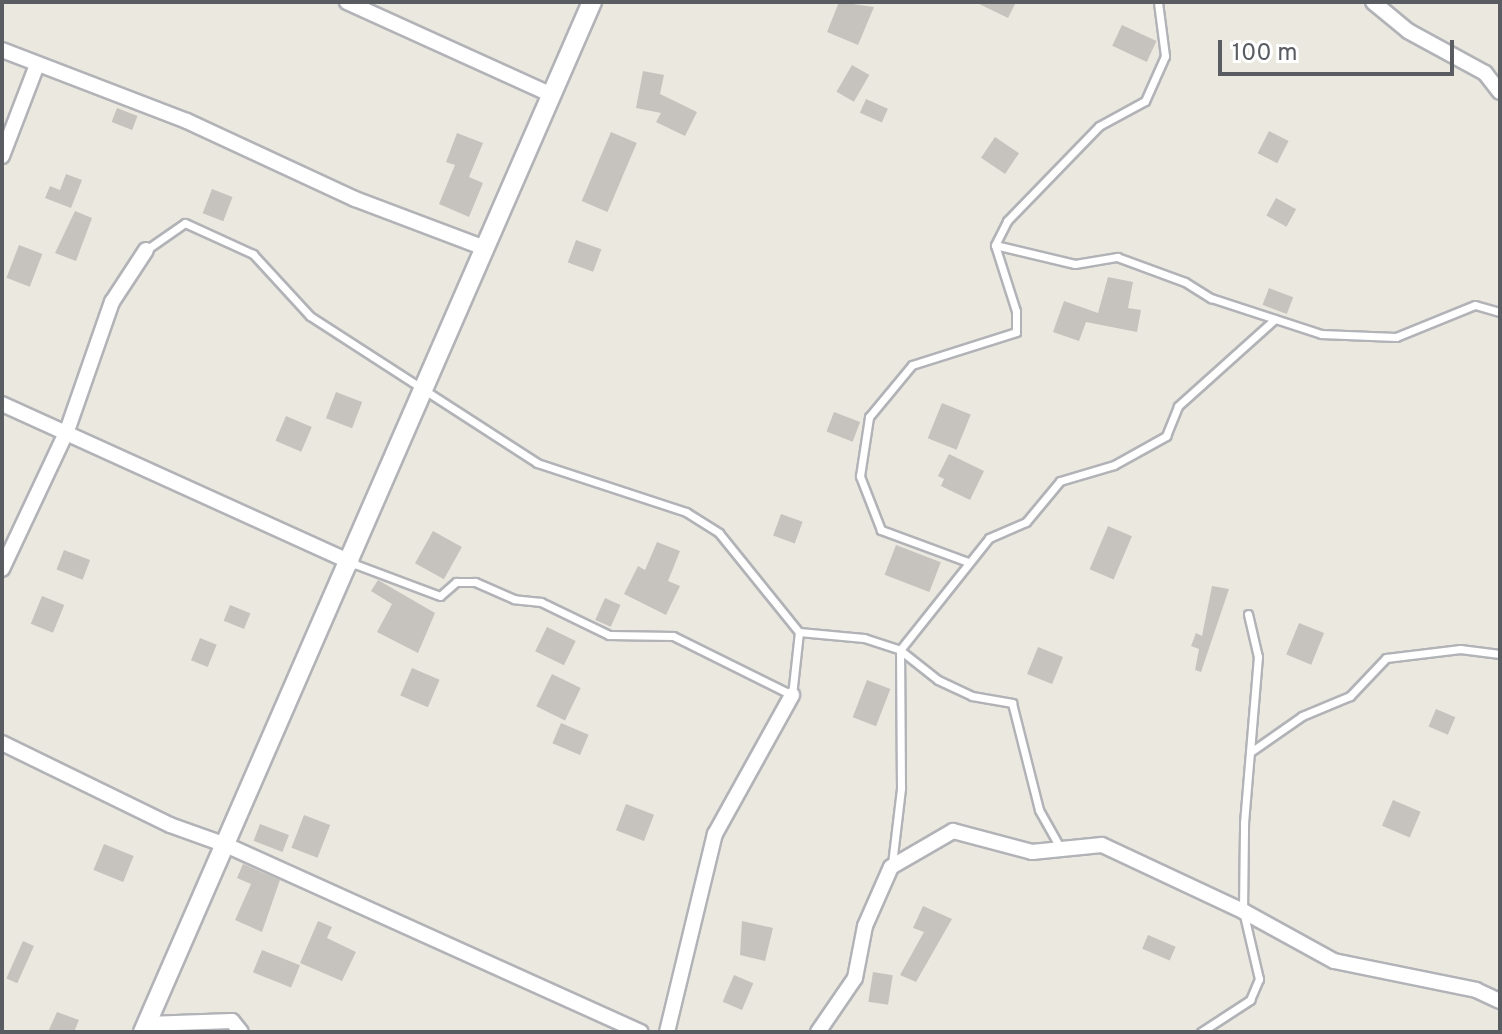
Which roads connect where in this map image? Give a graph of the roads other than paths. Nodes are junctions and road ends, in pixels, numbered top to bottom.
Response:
1 (347, 2) edge
2 (592, 2) edge
3 (1158, 2) edge
4 (1373, 2) edge
5 (2, 50) edge
6 (37, 65) junction
7 (1500, 92) edge
8 (552, 95) junction
9 (2, 156) edge
10 (995, 245) junction
11 (485, 248) junction
12 (146, 250) joint
13 (1500, 312) edge
14 (1275, 319) junction
15 (424, 389) junction
16 (2, 404) edge
17 (67, 431) junction
18 (968, 562) junction
19 (352, 563) junction
20 (2, 569) edge
21 (1248, 614) dead end
22 (799, 632) junction
23 (900, 650) junction
24 (1500, 654) edge
25 (792, 695) junction
26 (2, 743) edge
27 (1252, 751) junction
28 (226, 845) junction
29 (1061, 849) junction
30 (891, 867) junction
31 (1243, 911) junction
32 (1500, 1001) edge
33 (145, 1028) edge
34 (241, 1032) edge
35 (641, 1032) edge
36 (667, 1032) edge
37 (818, 1032) edge
38 (1201, 1032) edge

1 - 8 street
2 - 8 street
3 - 10 lane
4 - 7 street
5 - 6 street
6 - 9 street
6 - 11 street
8 - 11 street
10 - 14 lane
10 - 18 lane
11 - 15 street
12 - 15 lane
12 - 17 street
13 - 14 lane
14 - 18 lane
15 - 19 street
15 - 22 lane
16 - 17 street
17 - 19 street
17 - 20 street
18 - 23 lane
19 - 25 lane
19 - 28 street
21 - 27 lane
22 - 23 lane
22 - 25 lane
23 - 29 lane
23 - 30 lane
24 - 27 lane
25 - 36 street
26 - 28 street
27 - 31 lane
28 - 33 street
28 - 35 street
29 - 30 street
29 - 31 street
30 - 37 street
31 - 32 street
31 - 38 lane
33 - 34 street

